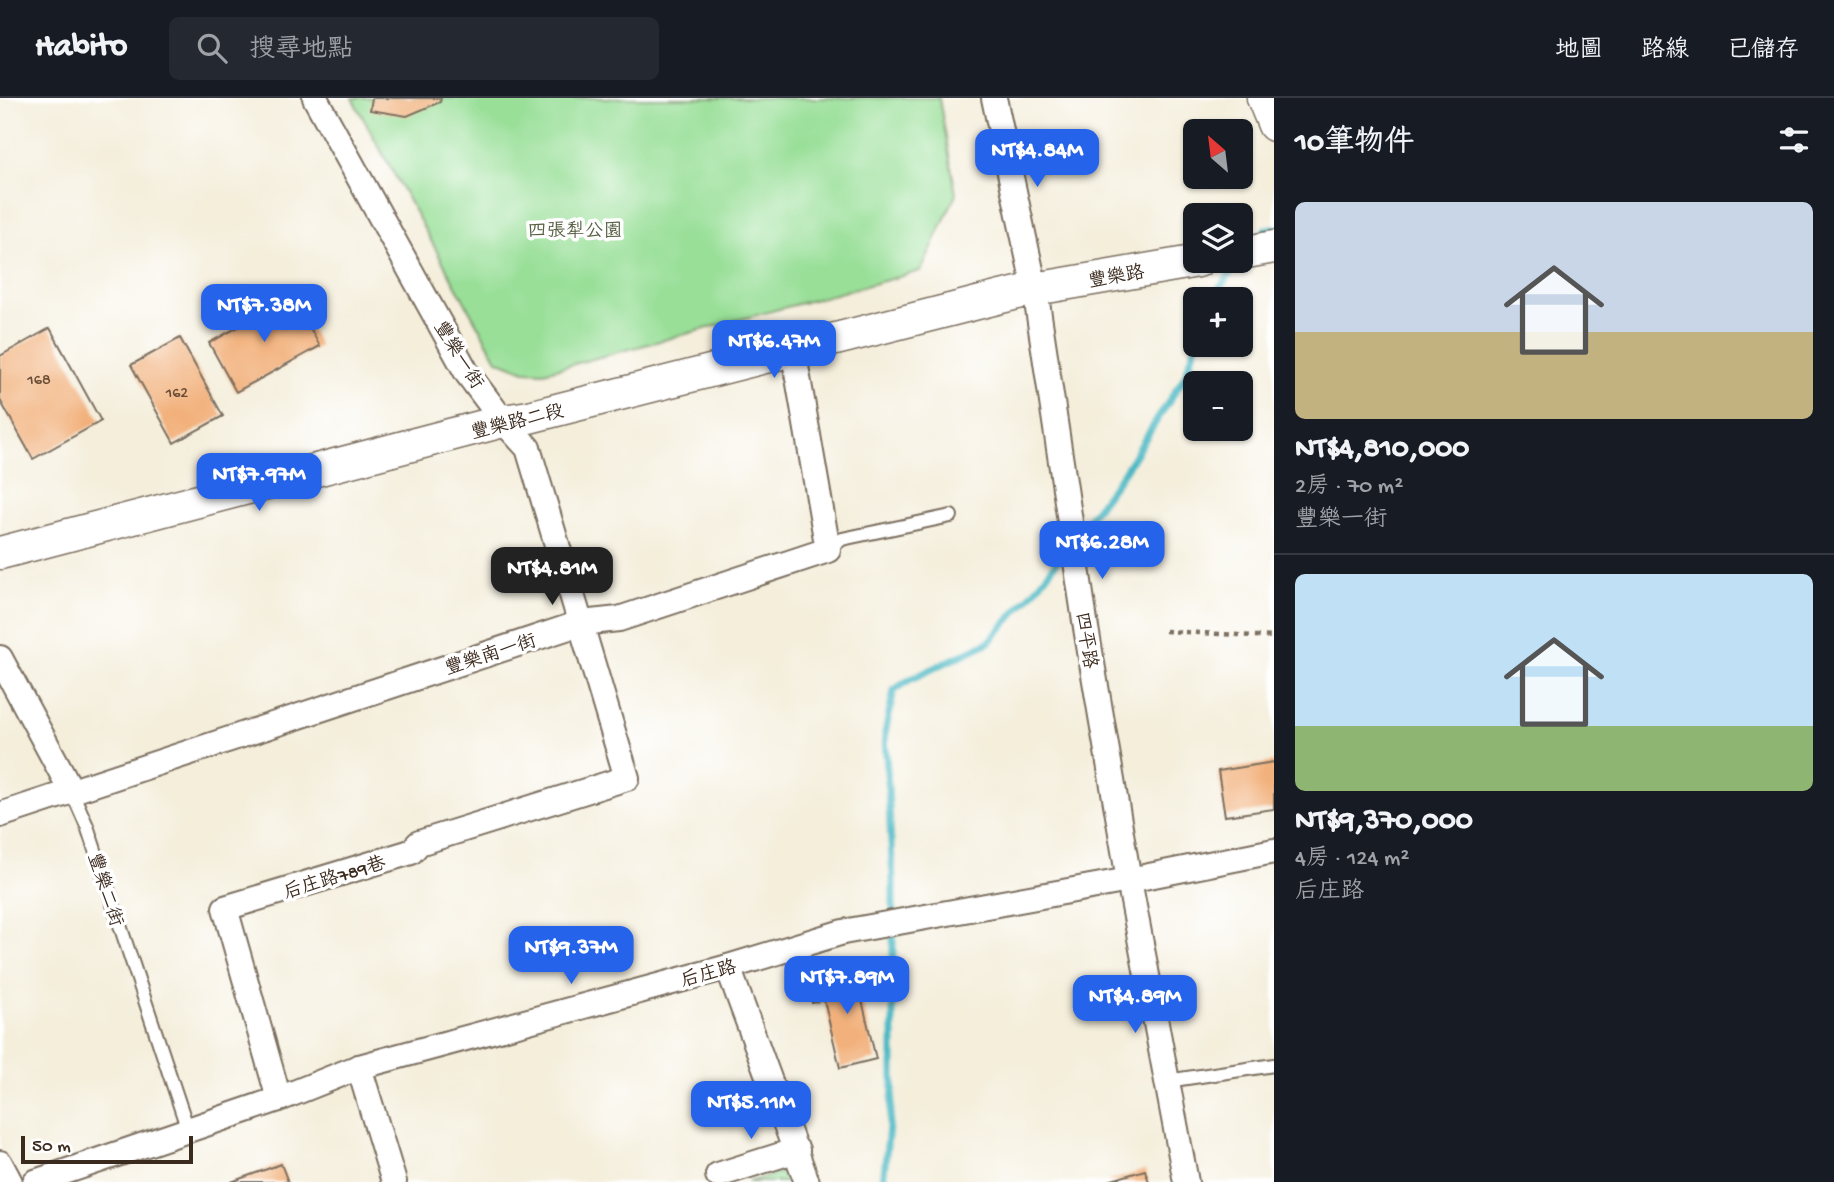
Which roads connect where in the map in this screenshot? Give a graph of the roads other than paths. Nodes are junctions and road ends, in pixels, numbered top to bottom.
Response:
1 (315, 98) edge
2 (994, 98) edge
3 (1263, 98) edge
4 (1274, 125) edge
5 (1274, 247) edge
6 (1253, 251) edge
7 (1183, 264) edge
8 (1035, 289) junction
9 (793, 349) junction
10 (503, 421) junction
11 (951, 516) dead end
12 (828, 550) junction
13 (0, 553) edge
14 (581, 623) junction
15 (0, 658) edge
16 (627, 778) joint
17 (72, 792) junction
18 (0, 815) edge
19 (1274, 850) edge
20 (1129, 880) junction
21 (728, 967) junction
22 (1274, 1065) edge
23 (359, 1067) junction
24 (1167, 1081) junction
25 (279, 1098) junction
26 (188, 1130) junction
27 (797, 1150) junction
28 (0, 1163) edge
29 (709, 1178) edge
30 (10, 1182) edge
31 (35, 1182) edge
32 (394, 1182) edge
33 (807, 1182) edge
34 (1186, 1182) edge

1 - 10 street, 豐樂一街
2 - 8 street, 四平路
3 - 4 street
5 - 6 street
7 - 8 street, 豐樂路
8 - 9 street, 豐樂路二段
8 - 20 street, 四平路
9 - 10 street, 豐樂路二段
9 - 12 street
10 - 13 street, 豐樂路二段
10 - 14 street, 豐樂一街
11 - 12 lane
12 - 14 street, 豐樂南一街
14 - 16 street, 豐樂一街
14 - 17 street, 豐樂南一街
15 - 17 street, 豐樂二街
16 - 25 street, 后庄路789巷
17 - 18 street, 豐樂南一街
17 - 26 lane, 豐樂二街
19 - 20 street, 后庄路
20 - 21 street, 后庄路
20 - 24 street, 四平路
21 - 23 street, 后庄路
21 - 27 street
22 - 24 lane
23 - 25 street, 后庄路
23 - 32 street
24 - 34 street, 四平路
25 - 26 street, 后庄路
26 - 31 street, 后庄路
27 - 29 street
27 - 33 street
28 - 30 street

